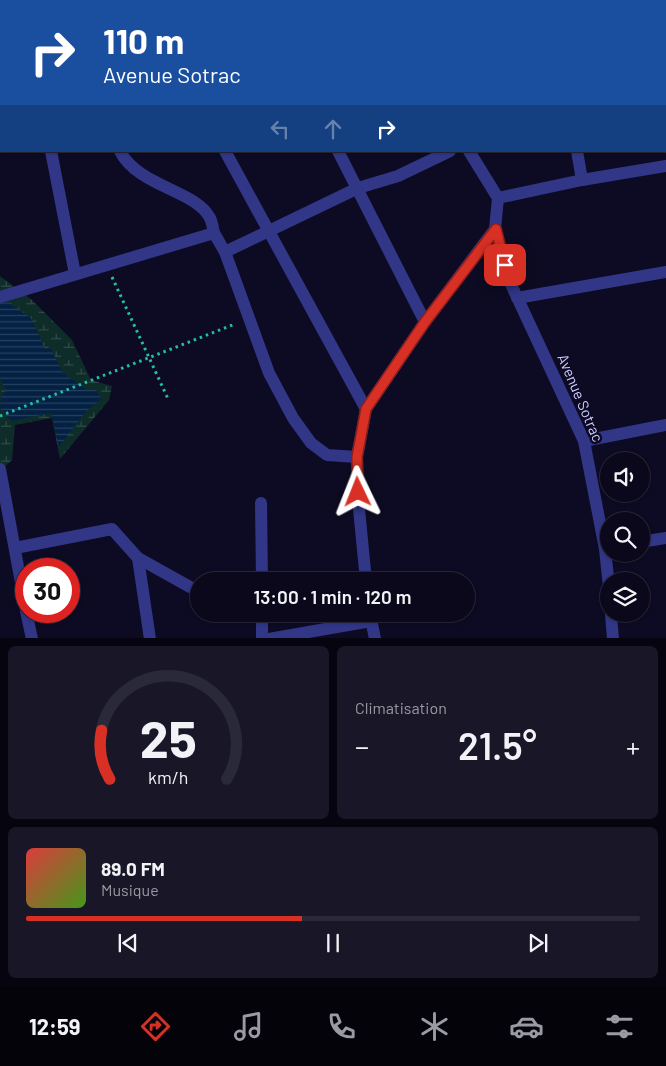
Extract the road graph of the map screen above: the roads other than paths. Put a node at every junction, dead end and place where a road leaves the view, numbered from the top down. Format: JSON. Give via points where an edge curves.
{"nodes":[{"id":1,"x":51,"y":152,"type":"edge"},
{"id":2,"x":120,"y":152,"type":"edge"},
{"id":3,"x":226,"y":152,"type":"edge"},
{"id":4,"x":339,"y":152,"type":"edge"},
{"id":5,"x":448,"y":152,"type":"edge"},
{"id":6,"x":470,"y":152,"type":"edge"},
{"id":7,"x":577,"y":152,"type":"edge"},
{"id":8,"x":666,"y":166,"type":"edge"},
{"id":9,"x":582,"y":180,"type":"junction"},
{"id":10,"x":358,"y":188,"type":"junction"},
{"id":11,"x":498,"y":198,"type":"junction"},
{"id":12,"x":496,"y":229,"type":"junction"},
{"id":13,"x":269,"y":232,"type":"junction"},
{"id":14,"x":214,"y":233,"type":"junction"},
{"id":15,"x":225,"y":252,"type":"junction"},
{"id":16,"x":666,"y":272,"type":"edge"},
{"id":17,"x":75,"y":274,"type":"junction"},
{"id":18,"x":0,"y":297,"type":"edge"},
{"id":19,"x":517,"y":298,"type":"junction"},
{"id":20,"x":425,"y":322,"type":"junction"},
{"id":21,"x":366,"y":409,"type":"junction"},
{"id":22,"x":666,"y":425,"type":"edge"},
{"id":23,"x":584,"y":440,"type":"junction"},
{"id":24,"x":357,"y":457,"type":"junction"},
{"id":25,"x":0,"y":469,"type":"edge"},
{"id":26,"x":261,"y":503,"type":"dead end"},
{"id":27,"x":600,"y":515,"type":"edge"},
{"id":28,"x":666,"y":538,"type":"edge"},
{"id":29,"x":650,"y":541,"type":"edge"},
{"id":30,"x":14,"y":548,"type":"junction"},
{"id":31,"x":16,"y":558,"type":"edge"},
{"id":32,"x":138,"y":558,"type":"junction"},
{"id":33,"x":262,"y":572,"type":"edge"},
{"id":34,"x":365,"y":572,"type":"edge"},
{"id":35,"x":190,"y":587,"type":"edge"},
{"id":36,"x":262,"y":622,"type":"edge"},
{"id":37,"x":350,"y":622,"type":"edge"},
{"id":38,"x":371,"y":622,"type":"edge"},
{"id":39,"x":612,"y":622,"type":"edge"},
{"id":40,"x":29,"y":623,"type":"edge"},
{"id":41,"x":32,"y":638,"type":"edge"},
{"id":42,"x":150,"y":638,"type":"edge"},
{"id":43,"x":262,"y":638,"type":"edge"},
{"id":44,"x":269,"y":638,"type":"edge"},
{"id":45,"x":375,"y":638,"type":"edge"},
{"id":46,"x":613,"y":638,"type":"edge"}],
"edges":[{"from":1,"to":17,"type":"street"},
{"from":2,"to":14,"type":"street","via":[[144,177],[196,203],[209,216]]},
{"from":3,"to":13,"type":"street"},
{"from":4,"to":10,"type":"street"},
{"from":5,"to":10,"type":"street","via":[[398,176]]},
{"from":6,"to":11,"type":"street"},
{"from":7,"to":9,"type":"street"},
{"from":8,"to":9,"type":"street"},
{"from":9,"to":11,"type":"street"},
{"from":10,"to":13,"type":"street"},
{"from":10,"to":20,"type":"street"},
{"from":11,"to":12,"type":"street","name":"Avenue Sotrac"},
{"from":12,"to":19,"type":"street","name":"Avenue Sotrac"},
{"from":12,"to":20,"type":"street"},
{"from":13,"to":15,"type":"street"},
{"from":13,"to":21,"type":"street"},
{"from":14,"to":15,"type":"street"},
{"from":14,"to":17,"type":"street"},
{"from":15,"to":24,"type":"street","via":[[269,373],[293,418],[311,443],[327,455]]},
{"from":16,"to":19,"type":"street"},
{"from":17,"to":18,"type":"street"},
{"from":19,"to":23,"type":"street","name":"Avenue Sotrac"},
{"from":20,"to":21,"type":"street"},
{"from":21,"to":24,"type":"street"},
{"from":22,"to":23,"type":"street"},
{"from":23,"to":27,"type":"street","name":"Avenue Sotrac"},
{"from":24,"to":34,"type":"street"},
{"from":25,"to":30,"type":"street"},
{"from":26,"to":33,"type":"street"},
{"from":28,"to":29,"type":"street"},
{"from":30,"to":31,"type":"street"},
{"from":30,"to":32,"type":"street","via":[[112,529]]},
{"from":32,"to":35,"type":"street"},
{"from":32,"to":42,"type":"street"},
{"from":36,"to":43,"type":"street"},
{"from":37,"to":44,"type":"street"},
{"from":38,"to":45,"type":"street"},
{"from":39,"to":46,"type":"street"},
{"from":40,"to":41,"type":"street"}]}
